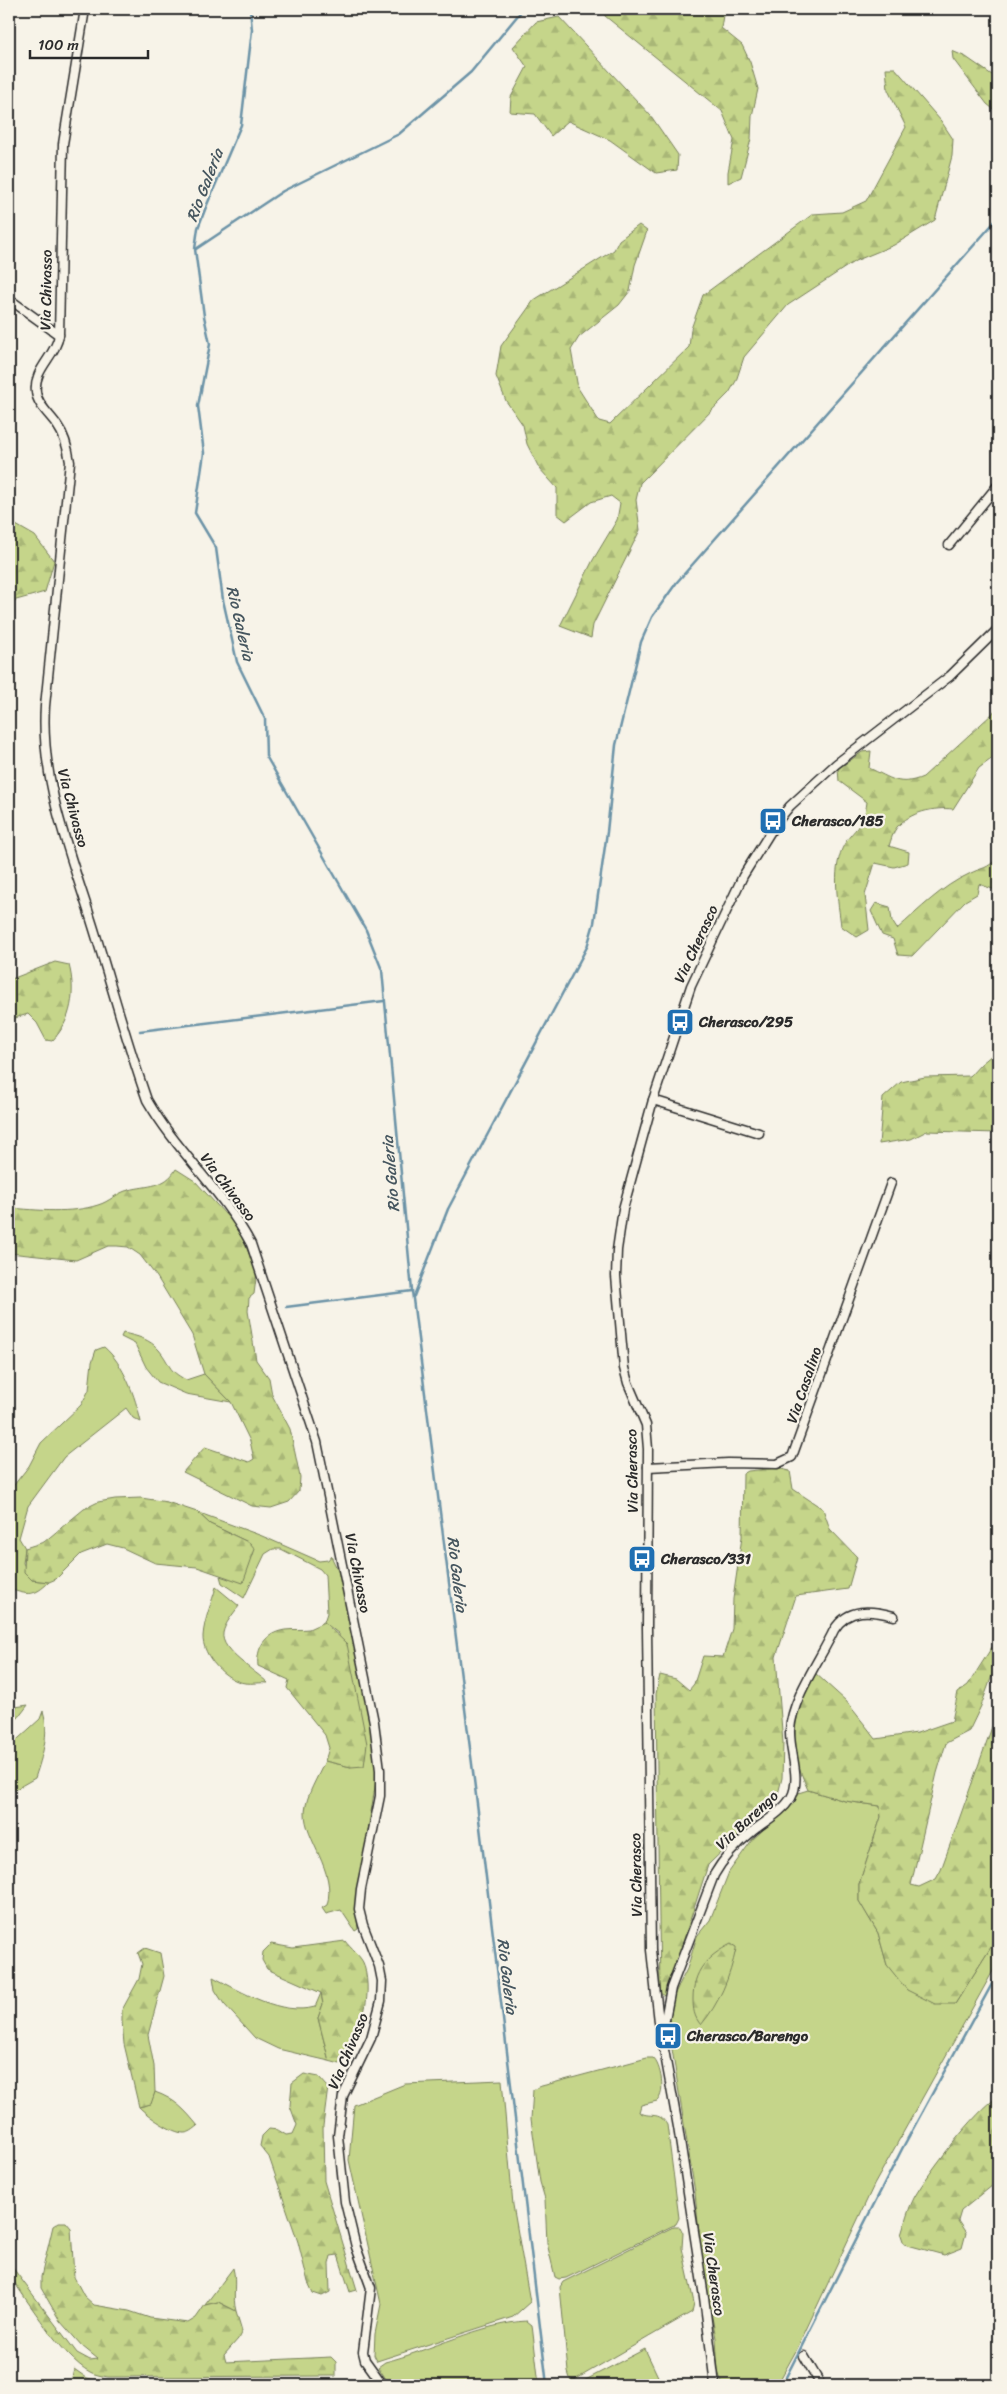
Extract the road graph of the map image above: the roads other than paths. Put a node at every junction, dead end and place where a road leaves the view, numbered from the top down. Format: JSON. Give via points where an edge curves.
{"nodes":[{"id":1,"x":85,"y":9,"type":"edge"},
{"id":2,"x":9,"y":299,"type":"edge"},
{"id":3,"x":59,"y":335,"type":"junction"},
{"id":4,"x":998,"y":485,"type":"edge"},
{"id":5,"x":950,"y":545,"type":"dead end"},
{"id":6,"x":998,"y":629,"type":"edge"},
{"id":7,"x":653,"y":1100,"type":"junction"},
{"id":8,"x":759,"y":1133,"type":"dead end"},
{"id":9,"x":891,"y":1184,"type":"dead end"},
{"id":10,"x":648,"y":1467,"type":"junction"},
{"id":11,"x":894,"y":1616,"type":"dead end"},
{"id":12,"x":662,"y":2037,"type":"junction"},
{"id":13,"x":804,"y":2356,"type":"dead end"},
{"id":14,"x":383,"y":2385,"type":"edge"},
{"id":15,"x":715,"y":2385,"type":"edge"},
{"id":16,"x":821,"y":2385,"type":"edge"}],
"edges":[{"from":1,"to":3,"type":"street","name":"Via Chivasso","via":[[63,144]]},
{"from":2,"to":3,"type":"street"},
{"from":3,"to":14,"type":"street","name":"Via Chivasso","via":[[57,347],[39,374],[36,392],[65,438],[70,462],[44,713],[49,774],[147,1100],[161,1124],[235,1215],[251,1244],[286,1344],[317,1442],[374,1722],[380,1796],[359,1909],[379,1966],[382,1990],[370,2038],[343,2096],[338,2136],[346,2202],[370,2288],[363,2352]]},
{"from":4,"to":5,"type":"street"},
{"from":6,"to":7,"type":"street","name":"Via Cherasco","via":[[950,676],[830,769],[776,823],[743,876],[694,978]]},
{"from":7,"to":8,"type":"street"},
{"from":7,"to":10,"type":"street","name":"Via Cherasco","via":[[623,1209],[616,1276],[624,1368],[646,1425]]},
{"from":9,"to":10,"type":"street","name":"Via Casalino","via":[[792,1457],[777,1464]]},
{"from":10,"to":12,"type":"street","name":"Via Cherasco","via":[[651,1950]]},
{"from":11,"to":12,"type":"street","name":"Via Barengo","via":[[854,1613],[842,1619],[834,1630],[793,1715],[790,1740],[795,1778],[792,1797],[720,1864],[670,1988]]},
{"from":12,"to":15,"type":"street","name":"Via Cherasco"},
{"from":13,"to":16,"type":"street"}]}
